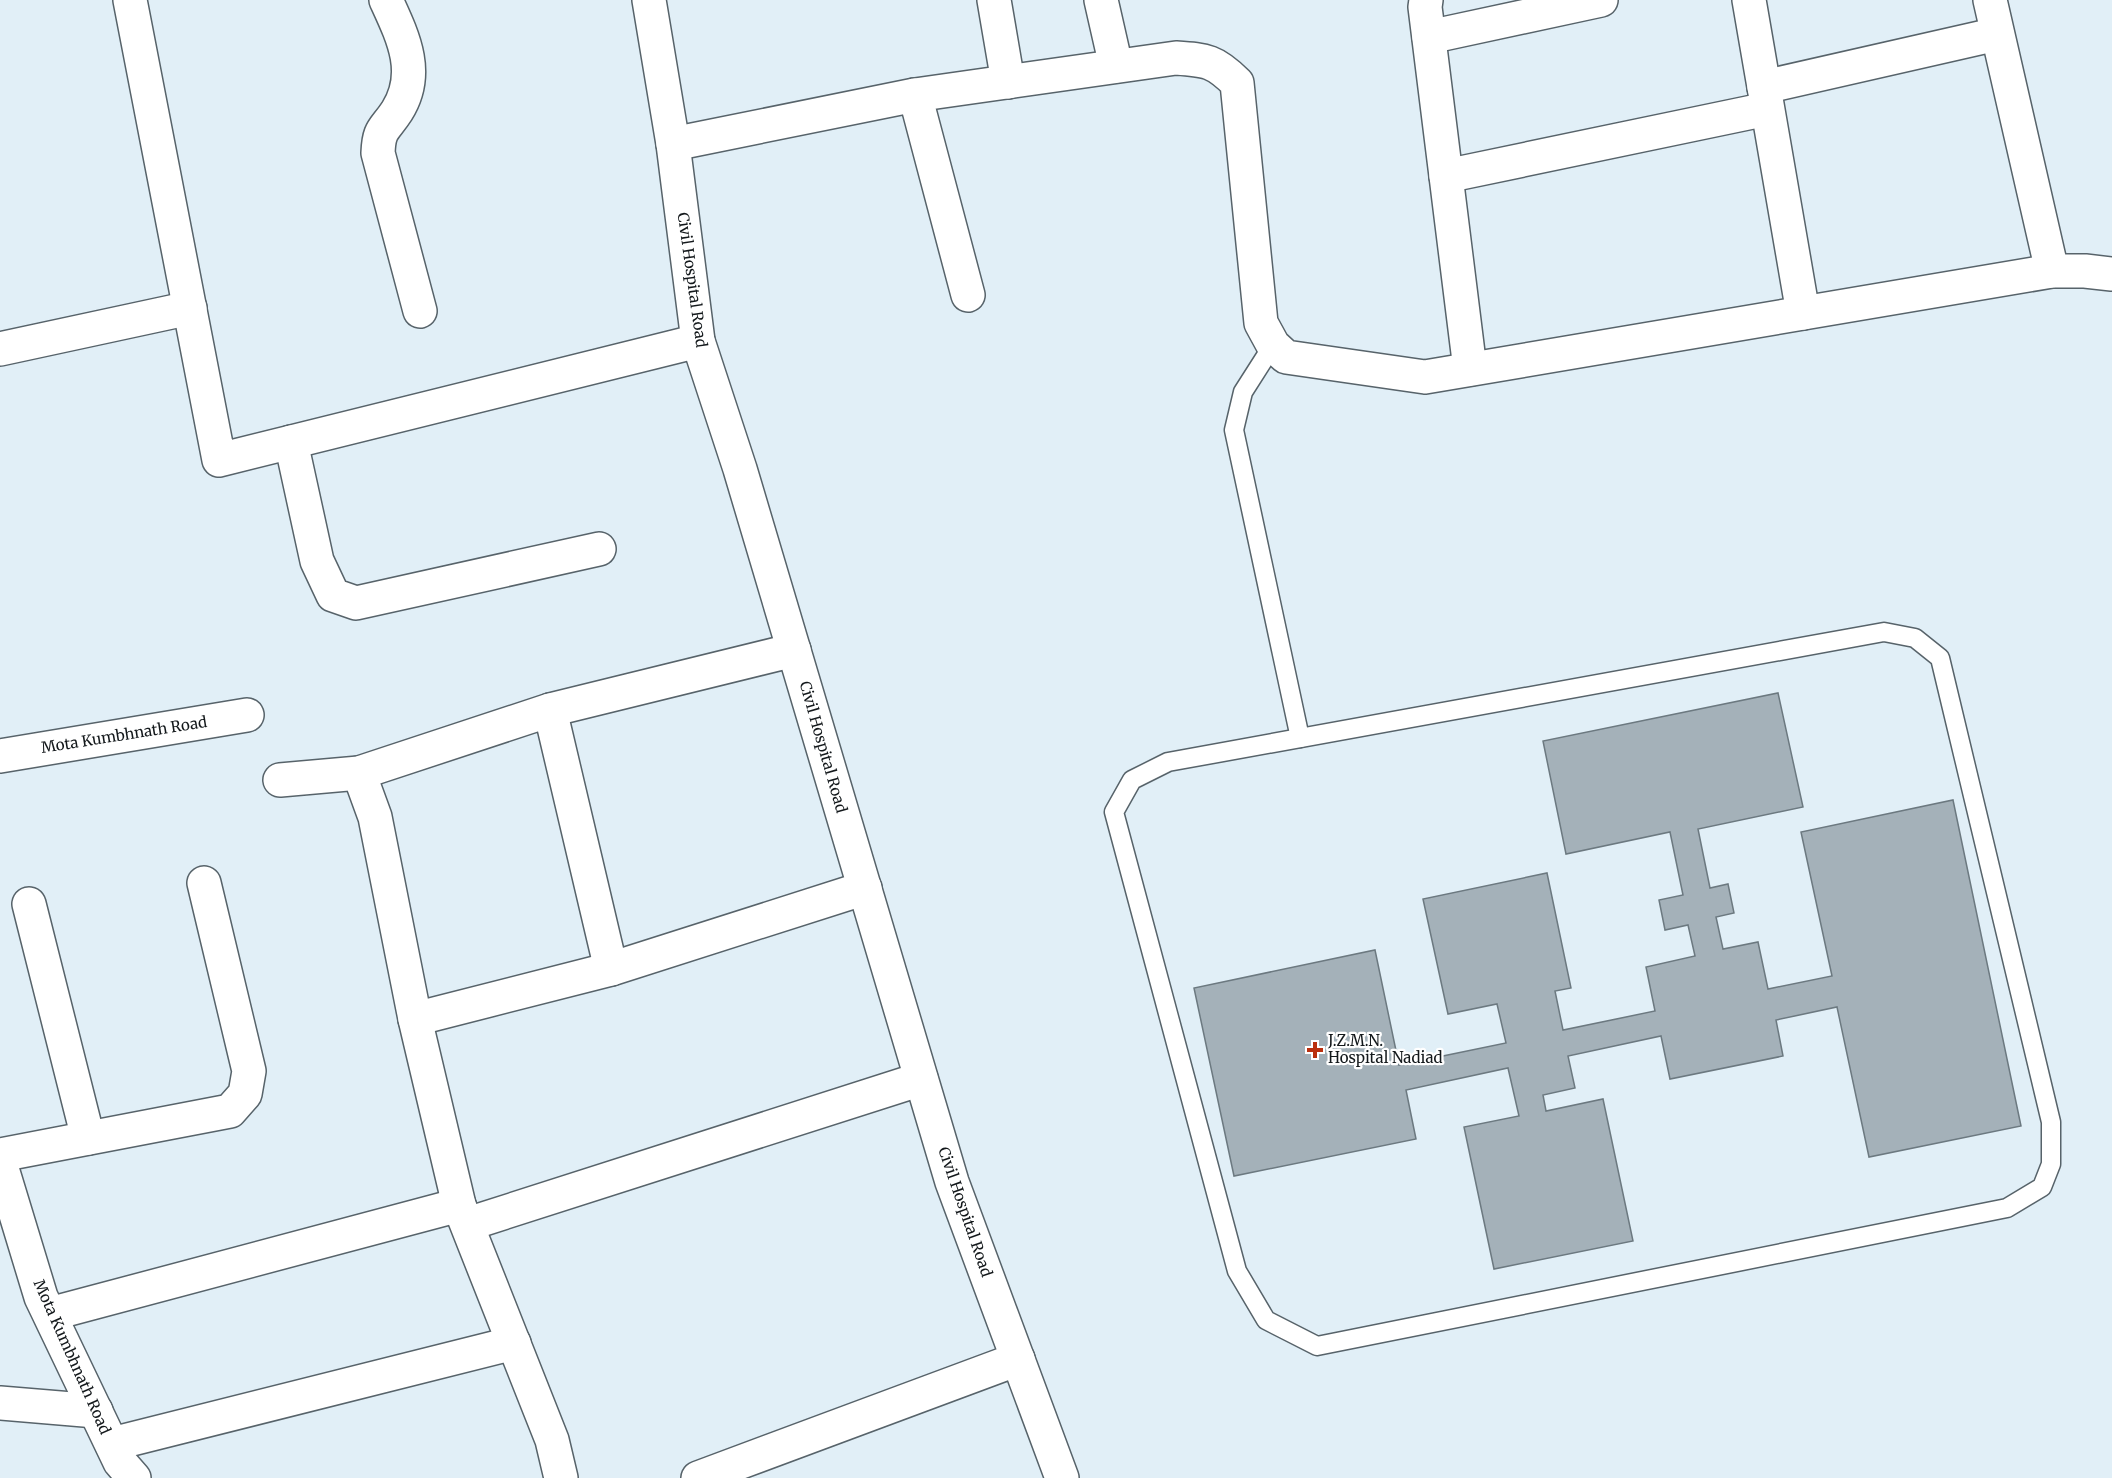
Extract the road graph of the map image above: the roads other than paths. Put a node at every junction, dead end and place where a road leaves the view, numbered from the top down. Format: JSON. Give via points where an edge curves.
{"nodes":[{"id":1,"x":130,"y":0,"type":"edge"},
{"id":2,"x":386,"y":0,"type":"edge"},
{"id":3,"x":650,"y":0,"type":"edge"},
{"id":4,"x":994,"y":0,"type":"edge"},
{"id":5,"x":1101,"y":0,"type":"edge"},
{"id":6,"x":1426,"y":0,"type":"edge"},
{"id":7,"x":1601,"y":0,"type":"edge"},
{"id":8,"x":1749,"y":0,"type":"edge"},
{"id":9,"x":1990,"y":0,"type":"edge"},
{"id":10,"x":1997,"y":34,"type":"junction"},
{"id":11,"x":1429,"y":37,"type":"junction"},
{"id":12,"x":1116,"y":66,"type":"junction"},
{"id":13,"x":1008,"y":82,"type":"junction"},
{"id":14,"x":915,"y":95,"type":"junction"},
{"id":15,"x":1766,"y":98,"type":"junction"},
{"id":16,"x":672,"y":144,"type":"junction"},
{"id":17,"x":1446,"y":176,"type":"junction"},
{"id":18,"x":2052,"y":271,"type":"junction"},
{"id":19,"x":2112,"y":274,"type":"edge"},
{"id":20,"x":968,"y":295,"type":"dead end"},
{"id":21,"x":190,"y":308,"type":"junction"},
{"id":22,"x":420,"y":311,"type":"dead end"},
{"id":23,"x":1803,"y":313,"type":"junction"},
{"id":24,"x":698,"y":341,"type":"junction"},
{"id":25,"x":1273,"y":345,"type":"junction"},
{"id":26,"x":0,"y":349,"type":"edge"},
{"id":27,"x":1470,"y":369,"type":"junction"},
{"id":28,"x":291,"y":442,"type":"junction"},
{"id":29,"x":599,"y":549,"type":"dead end"},
{"id":30,"x":794,"y":650,"type":"junction"},
{"id":31,"x":550,"y":710,"type":"junction"},
{"id":32,"x":247,"y":715,"type":"dead end"},
{"id":33,"x":1300,"y":738,"type":"junction"},
{"id":34,"x":0,"y":756,"type":"edge"},
{"id":35,"x":359,"y":773,"type":"junction"},
{"id":36,"x":280,"y":780,"type":"dead end"},
{"id":37,"x":204,"y":883,"type":"dead end"},
{"id":38,"x":865,"y":888,"type":"junction"},
{"id":39,"x":29,"y":904,"type":"dead end"},
{"id":40,"x":611,"y":969,"type":"junction"},
{"id":41,"x":415,"y":1019,"type":"junction"},
{"id":42,"x":921,"y":1079,"type":"junction"},
{"id":43,"x":88,"y":1138,"type":"junction"},
{"id":44,"x":0,"y":1155,"type":"edge"},
{"id":45,"x":0,"y":1162,"type":"edge"},
{"id":46,"x":463,"y":1214,"type":"junction"},
{"id":47,"x":50,"y":1314,"type":"junction"},
{"id":48,"x":514,"y":1343,"type":"junction"},
{"id":49,"x":1018,"y":1359,"type":"junction"},
{"id":50,"x":0,"y":1403,"type":"edge"},
{"id":51,"x":96,"y":1411,"type":"junction"},
{"id":52,"x":112,"y":1444,"type":"junction"},
{"id":53,"x":134,"y":1478,"type":"edge"},
{"id":54,"x":561,"y":1478,"type":"edge"},
{"id":55,"x":698,"y":1478,"type":"edge"},
{"id":56,"x":1062,"y":1478,"type":"edge"}],
"edges":[{"from":1,"to":21,"type":"street"},
{"from":2,"to":22,"type":"street","via":[[406,48],[409,88],[379,135],[378,153]]},
{"from":3,"to":16,"type":"street","name":"Civil Hospital Road"},
{"from":4,"to":13,"type":"street"},
{"from":5,"to":12,"type":"street"},
{"from":6,"to":11,"type":"street"},
{"from":7,"to":11,"type":"street"},
{"from":8,"to":15,"type":"street"},
{"from":9,"to":10,"type":"street"},
{"from":10,"to":15,"type":"street"},
{"from":10,"to":18,"type":"street"},
{"from":11,"to":17,"type":"street"},
{"from":12,"to":13,"type":"street"},
{"from":12,"to":25,"type":"street","via":[[1176,58],[1203,59],[1222,68],[1237,83],[1261,323]]},
{"from":13,"to":14,"type":"street"},
{"from":14,"to":16,"type":"street"},
{"from":14,"to":20,"type":"street"},
{"from":15,"to":17,"type":"street"},
{"from":15,"to":23,"type":"street"},
{"from":16,"to":24,"type":"street","name":"Civil Hospital Road"},
{"from":17,"to":27,"type":"street"},
{"from":18,"to":19,"type":"street"},
{"from":18,"to":23,"type":"street"},
{"from":21,"to":26,"type":"street"},
{"from":21,"to":28,"type":"street","via":[[219,460]]},
{"from":23,"to":27,"type":"street"},
{"from":24,"to":28,"type":"street"},
{"from":24,"to":30,"type":"street","name":"Civil Hospital Road"},
{"from":25,"to":27,"type":"street","via":[[1286,357],[1425,377]]},
{"from":25,"to":33,"type":"lane","via":[[1243,392],[1234,430]]},
{"from":28,"to":29,"type":"street","via":[[317,561],[333,595],[356,603]]},
{"from":30,"to":31,"type":"street"},
{"from":30,"to":38,"type":"street","name":"Civil Hospital Road"},
{"from":31,"to":35,"type":"street"},
{"from":31,"to":40,"type":"street"},
{"from":32,"to":34,"type":"street","name":"Mota Kumbhnath Road"},
{"from":33,"to":33,"type":"lane","via":[[1884,632],[1915,638],[1940,658],[2051,1122],[2051,1164],[2042,1186],[2007,1208],[1317,1346],[1266,1320],[1237,1270],[1114,812],[1132,780],[1168,762]]},
{"from":35,"to":36,"type":"street"},
{"from":35,"to":41,"type":"street","via":[[375,818]]},
{"from":37,"to":43,"type":"street","via":[[249,1071],[245,1094],[230,1111]]},
{"from":38,"to":40,"type":"street"},
{"from":38,"to":42,"type":"street","name":"Civil Hospital Road"},
{"from":39,"to":43,"type":"street"},
{"from":40,"to":41,"type":"street"},
{"from":41,"to":46,"type":"street"},
{"from":42,"to":46,"type":"street"},
{"from":42,"to":49,"type":"street","name":"Civil Hospital Road","via":[[952,1182]]},
{"from":43,"to":44,"type":"street"},
{"from":45,"to":47,"type":"street","name":"Mota Kumbhnath Road","via":[[41,1297]]},
{"from":46,"to":47,"type":"street"},
{"from":46,"to":48,"type":"street"},
{"from":47,"to":51,"type":"street","name":"Mota Kumbhnath Road"},
{"from":48,"to":52,"type":"street"},
{"from":48,"to":54,"type":"street","via":[[552,1440]]},
{"from":49,"to":55,"type":"street"},
{"from":49,"to":56,"type":"street","name":"Civil Hospital Road"},
{"from":50,"to":51,"type":"street"},
{"from":51,"to":52,"type":"street","name":"Mota Kumbhnath Road"},
{"from":52,"to":53,"type":"street","name":"Mota Kumbhnath Road","via":[[120,1462]]}]}
